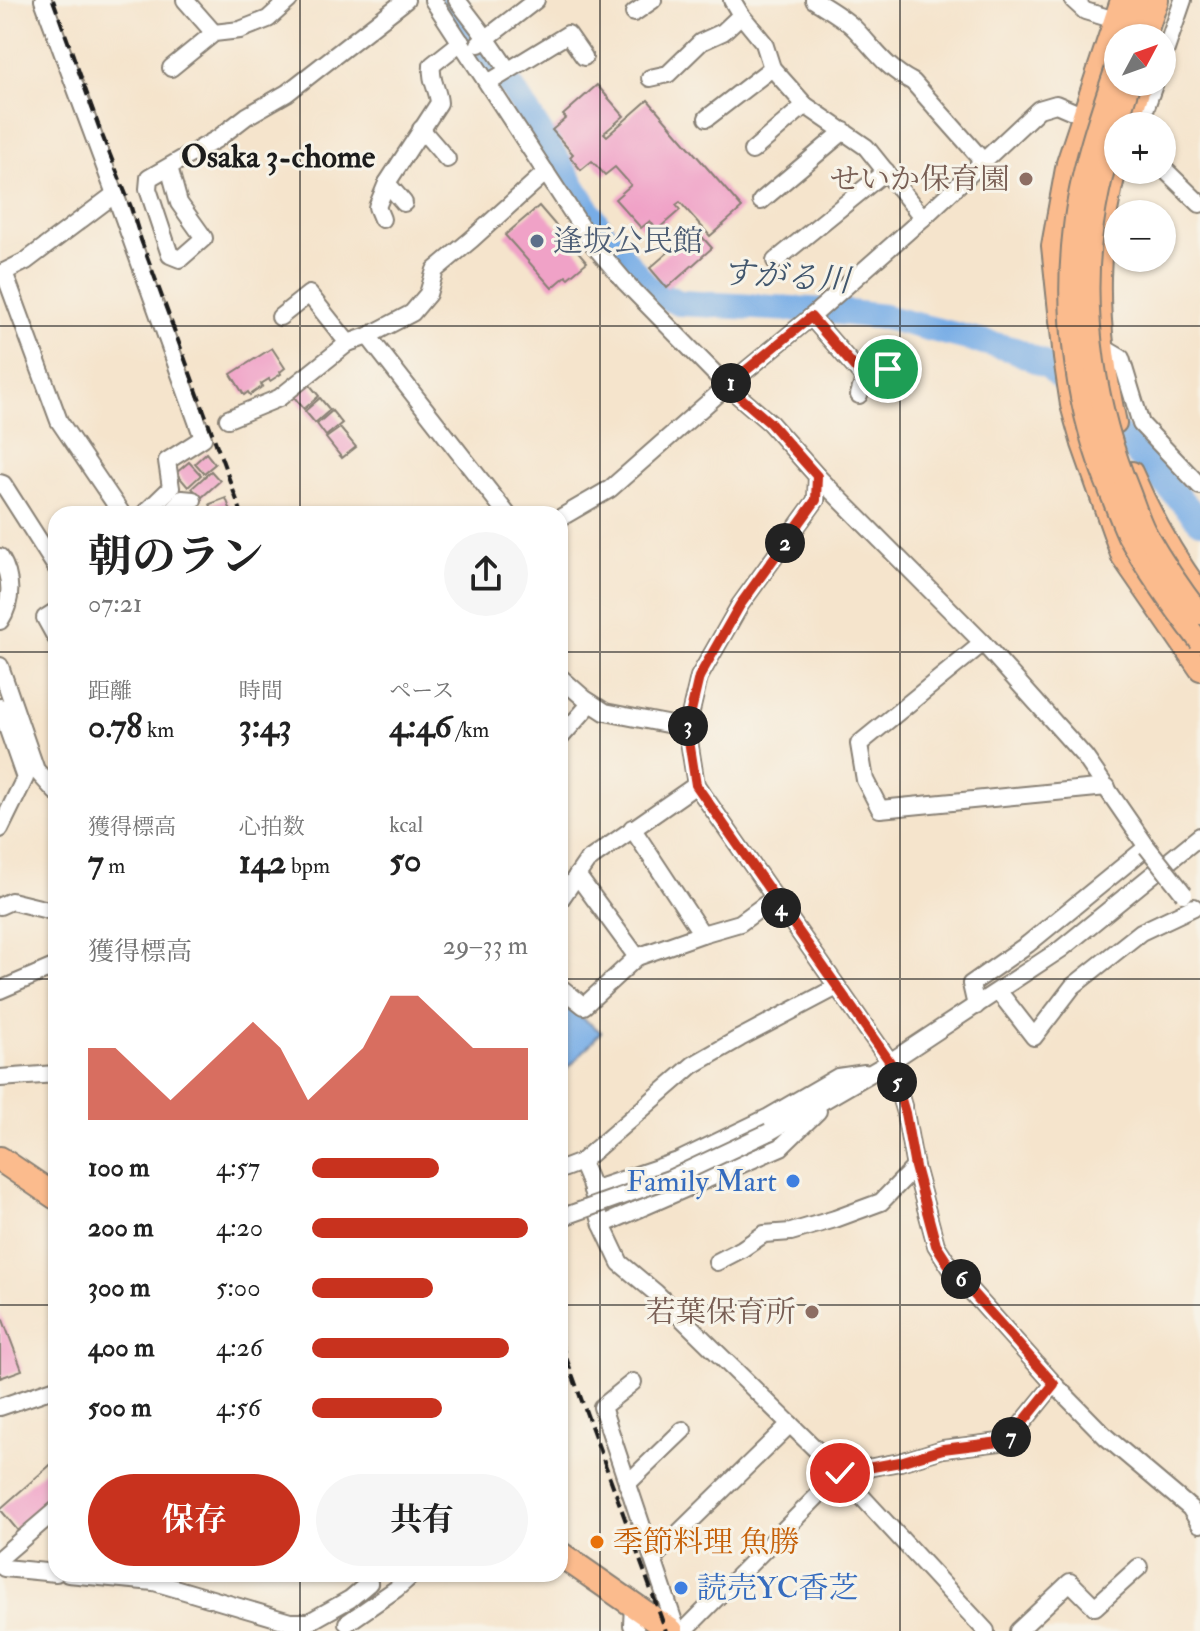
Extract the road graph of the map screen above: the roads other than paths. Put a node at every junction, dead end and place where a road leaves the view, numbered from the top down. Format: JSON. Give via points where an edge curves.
{"nodes":[{"id":1,"x":43,"y":0,"type":"edge"},
{"id":2,"x":185,"y":0,"type":"edge"},
{"id":3,"x":289,"y":0,"type":"edge"},
{"id":4,"x":406,"y":0,"type":"edge"},
{"id":5,"x":433,"y":0,"type":"edge"},
{"id":6,"x":457,"y":0,"type":"edge"},
{"id":7,"x":536,"y":0,"type":"edge"},
{"id":8,"x":653,"y":0,"type":"edge"},
{"id":9,"x":732,"y":0,"type":"edge"},
{"id":10,"x":814,"y":0,"type":"edge"},
{"id":11,"x":1073,"y":0,"type":"edge"},
{"id":12,"x":1140,"y":0,"type":"edge"},
{"id":13,"x":1158,"y":0,"type":"edge"},
{"id":14,"x":1170,"y":0,"type":"edge"},
{"id":15,"x":1183,"y":0,"type":"edge"},
{"id":16,"x":1118,"y":10,"type":"edge"},
{"id":17,"x":634,"y":13,"type":"dead end"},
{"id":18,"x":741,"y":15,"type":"junction"},
{"id":19,"x":1132,"y":24,"type":"edge"},
{"id":20,"x":1150,"y":24,"type":"edge"},
{"id":21,"x":1162,"y":24,"type":"edge"},
{"id":22,"x":1175,"y":24,"type":"edge"},
{"id":23,"x":214,"y":33,"type":"junction"},
{"id":24,"x":474,"y":45,"type":"junction"},
{"id":25,"x":584,"y":57,"type":"dead end"},
{"id":26,"x":171,"y":68,"type":"dead end"},
{"id":27,"x":772,"y":68,"type":"junction"},
{"id":28,"x":499,"y":76,"type":"junction"},
{"id":29,"x":650,"y":78,"type":"dead end"},
{"id":30,"x":1108,"y":96,"type":"edge"},
{"id":31,"x":1126,"y":96,"type":"edge"},
{"id":32,"x":805,"y":105,"type":"junction"},
{"id":33,"x":1083,"y":115,"type":"junction"},
{"id":34,"x":707,"y":118,"type":"dead end"},
{"id":35,"x":1104,"y":127,"type":"edge"},
{"id":36,"x":421,"y":129,"type":"junction"},
{"id":37,"x":844,"y":131,"type":"junction"},
{"id":38,"x":752,"y":151,"type":"dead end"},
{"id":39,"x":447,"y":159,"type":"dead end"},
{"id":40,"x":984,"y":162,"type":"junction"},
{"id":41,"x":169,"y":167,"type":"junction"},
{"id":42,"x":886,"y":171,"type":"junction"},
{"id":43,"x":546,"y":172,"type":"junction"},
{"id":44,"x":1176,"y":181,"type":"edge"},
{"id":45,"x":387,"y":183,"type":"junction"},
{"id":46,"x":1112,"y":184,"type":"edge"},
{"id":47,"x":115,"y":194,"type":"junction"},
{"id":48,"x":761,"y":201,"type":"dead end"},
{"id":49,"x":404,"y":203,"type":"dead end"},
{"id":50,"x":1200,"y":204,"type":"edge"},
{"id":51,"x":923,"y":218,"type":"junction"},
{"id":52,"x":382,"y":219,"type":"dead end"},
{"id":53,"x":775,"y":261,"type":"dead end"},
{"id":54,"x":2,"y":274,"type":"edge"},
{"id":55,"x":280,"y":317,"type":"dead end"},
{"id":56,"x":811,"y":317,"type":"junction"},
{"id":57,"x":368,"y":336,"type":"junction"},
{"id":58,"x":348,"y":343,"type":"junction"},
{"id":59,"x":1104,"y":348,"type":"junction"},
{"id":60,"x":888,"y":369,"type":"dead end"},
{"id":61,"x":864,"y":378,"type":"junction"},
{"id":62,"x":727,"y":386,"type":"junction"},
{"id":63,"x":859,"y":395,"type":"dead end"},
{"id":64,"x":228,"y":419,"type":"dead end"},
{"id":65,"x":817,"y":476,"type":"junction"},
{"id":66,"x":0,"y":483,"type":"edge"},
{"id":67,"x":1200,"y":486,"type":"edge"},
{"id":68,"x":193,"y":500,"type":"dead end"},
{"id":69,"x":117,"y":506,"type":"edge"},
{"id":70,"x":152,"y":506,"type":"edge"},
{"id":71,"x":176,"y":506,"type":"edge"},
{"id":72,"x":501,"y":506,"type":"edge"},
{"id":73,"x":568,"y":513,"type":"edge"},
{"id":74,"x":48,"y":554,"type":"edge"},
{"id":75,"x":0,"y":557,"type":"edge"},
{"id":76,"x":1200,"y":592,"type":"edge"},
{"id":77,"x":1200,"y":614,"type":"edge"},
{"id":78,"x":0,"y":621,"type":"edge"},
{"id":79,"x":1200,"y":642,"type":"edge"},
{"id":80,"x":983,"y":643,"type":"junction"},
{"id":81,"x":0,"y":666,"type":"edge"},
{"id":82,"x":1200,"y":670,"type":"edge"},
{"id":83,"x":568,"y":684,"type":"edge"},
{"id":84,"x":591,"y":703,"type":"junction"},
{"id":85,"x":0,"y":707,"type":"edge"},
{"id":86,"x":687,"y":728,"type":"junction"},
{"id":87,"x":568,"y":729,"type":"edge"},
{"id":88,"x":48,"y":783,"type":"edge"},
{"id":89,"x":696,"y":785,"type":"junction"},
{"id":90,"x":1107,"y":787,"type":"junction"},
{"id":91,"x":632,"y":828,"type":"junction"},
{"id":92,"x":0,"y":829,"type":"edge"},
{"id":93,"x":1200,"y":836,"type":"edge"},
{"id":94,"x":1147,"y":847,"type":"junction"},
{"id":95,"x":577,"y":875,"type":"junction"},
{"id":96,"x":568,"y":888,"type":"edge"},
{"id":97,"x":774,"y":898,"type":"junction"},
{"id":98,"x":1193,"y":901,"type":"edge"},
{"id":99,"x":0,"y":906,"type":"edge"},
{"id":100,"x":48,"y":910,"type":"edge"},
{"id":101,"x":702,"y":934,"type":"junction"},
{"id":102,"x":637,"y":957,"type":"junction"},
{"id":103,"x":48,"y":969,"type":"edge"},
{"id":104,"x":837,"y":987,"type":"junction"},
{"id":105,"x":0,"y":990,"type":"edge"},
{"id":106,"x":999,"y":992,"type":"junction"},
{"id":107,"x":568,"y":993,"type":"edge"},
{"id":108,"x":976,"y":1006,"type":"junction"},
{"id":109,"x":890,"y":1062,"type":"junction"},
{"id":110,"x":873,"y":1071,"type":"junction"},
{"id":111,"x":48,"y":1075,"type":"edge"},
{"id":112,"x":0,"y":1078,"type":"edge"},
{"id":113,"x":836,"y":1093,"type":"junction"},
{"id":114,"x":0,"y":1159,"type":"edge"},
{"id":115,"x":581,"y":1162,"type":"junction"},
{"id":116,"x":568,"y":1167,"type":"edge"},
{"id":117,"x":915,"y":1167,"type":"junction"},
{"id":118,"x":592,"y":1190,"type":"junction"},
{"id":119,"x":48,"y":1192,"type":"edge"},
{"id":120,"x":568,"y":1215,"type":"edge"},
{"id":121,"x":602,"y":1225,"type":"junction"},
{"id":122,"x":717,"y":1262,"type":"dead end"},
{"id":123,"x":633,"y":1382,"type":"dead end"},
{"id":124,"x":1054,"y":1384,"type":"junction"},
{"id":125,"x":48,"y":1391,"type":"edge"},
{"id":126,"x":0,"y":1407,"type":"edge"},
{"id":127,"x":790,"y":1424,"type":"junction"},
{"id":128,"x":683,"y":1430,"type":"dead end"},
{"id":129,"x":840,"y":1473,"type":"junction"},
{"id":130,"x":627,"y":1484,"type":"junction"},
{"id":131,"x":48,"y":1517,"type":"edge"},
{"id":132,"x":1200,"y":1524,"type":"edge"},
{"id":133,"x":653,"y":1558,"type":"junction"},
{"id":134,"x":568,"y":1560,"type":"edge"},
{"id":135,"x":0,"y":1561,"type":"edge"},
{"id":136,"x":1139,"y":1567,"type":"dead end"},
{"id":137,"x":48,"y":1572,"type":"edge"},
{"id":138,"x":171,"y":1582,"type":"edge"},
{"id":139,"x":369,"y":1582,"type":"edge"},
{"id":140,"x":404,"y":1582,"type":"edge"},
{"id":141,"x":633,"y":1605,"type":"junction"},
{"id":142,"x":347,"y":1623,"type":"dead end"},
{"id":143,"x":636,"y":1631,"type":"edge"},
{"id":144,"x":674,"y":1631,"type":"edge"},
{"id":145,"x":684,"y":1631,"type":"edge"},
{"id":146,"x":986,"y":1631,"type":"edge"},
{"id":147,"x":1018,"y":1631,"type":"edge"}],
"edges":[{"from":1,"to":47,"type":"street"},
{"from":2,"to":23,"type":"street"},
{"from":3,"to":23,"type":"street","via":[[268,19]]},
{"from":4,"to":41,"type":"street","via":[[287,93]]},
{"from":5,"to":24,"type":"street"},
{"from":6,"to":24,"type":"street"},
{"from":7,"to":24,"type":"street"},
{"from":8,"to":17,"type":"street"},
{"from":9,"to":18,"type":"street"},
{"from":10,"to":40,"type":"street","via":[[913,82]]},
{"from":11,"to":16,"type":"street","via":[[1085,11]]},
{"from":12,"to":19,"type":"main road"},
{"from":13,"to":20,"type":"main road"},
{"from":14,"to":21,"type":"main road"},
{"from":15,"to":22,"type":"street"},
{"from":16,"to":33,"type":"main road"},
{"from":18,"to":27,"type":"street","via":[[764,43]]},
{"from":18,"to":29,"type":"street","via":[[723,32],[701,42],[668,74]]},
{"from":23,"to":26,"type":"street"},
{"from":24,"to":28,"type":"street"},
{"from":24,"to":28,"type":"street"},
{"from":24,"to":36,"type":"street","via":[[432,65],[439,103]]},
{"from":25,"to":28,"type":"street","via":[[568,34]]},
{"from":27,"to":32,"type":"street"},
{"from":27,"to":34,"type":"street"},
{"from":28,"to":43,"type":"street"},
{"from":30,"to":79,"type":"main road","bridge":true,"via":[[1074,225],[1072,338],[1084,412],[1100,470],[1127,534]]},
{"from":31,"to":77,"type":"main road","bridge":true,"via":[[1093,226],[1092,341],[1102,410],[1118,466],[1145,530]]},
{"from":32,"to":37,"type":"street"},
{"from":32,"to":38,"type":"street"},
{"from":33,"to":35,"type":"street"},
{"from":33,"to":40,"type":"street","via":[[1056,104],[1039,109]]},
{"from":33,"to":82,"type":"main road","via":[[1067,163],[1052,246],[1071,405],[1122,557]]},
{"from":36,"to":39,"type":"street"},
{"from":36,"to":45,"type":"street"},
{"from":37,"to":42,"type":"street"},
{"from":37,"to":48,"type":"street"},
{"from":40,"to":51,"type":"street"},
{"from":41,"to":41,"type":"street","via":[[179,203],[204,238],[180,259],[170,255],[148,189],[149,178]]},
{"from":42,"to":51,"type":"street"},
{"from":42,"to":53,"type":"street"},
{"from":43,"to":57,"type":"street","via":[[435,270],[428,294],[412,313]]},
{"from":43,"to":62,"type":"street","via":[[592,243]]},
{"from":44,"to":50,"type":"street"},
{"from":45,"to":49,"type":"street"},
{"from":45,"to":52,"type":"street","via":[[377,207]]},
{"from":46,"to":59,"type":"main road","via":[[1100,277]]},
{"from":47,"to":54,"type":"street"},
{"from":47,"to":70,"type":"street","via":[[203,438],[167,461],[171,488]]},
{"from":51,"to":56,"type":"street"},
{"from":54,"to":69,"type":"street","via":[[59,421]]},
{"from":55,"to":58,"type":"street","via":[[309,294]]},
{"from":56,"to":61,"type":"street"},
{"from":56,"to":62,"type":"street"},
{"from":57,"to":58,"type":"street"},
{"from":57,"to":72,"type":"street"},
{"from":58,"to":64,"type":"street","via":[[279,398]]},
{"from":59,"to":67,"type":"street","via":[[1121,358],[1141,424]]},
{"from":59,"to":76,"type":"main road","via":[[1120,444],[1142,497]]},
{"from":60,"to":61,"type":"street"},
{"from":61,"to":63,"type":"street"},
{"from":62,"to":65,"type":"street","via":[[770,423]]},
{"from":62,"to":73,"type":"street","via":[[610,489]]},
{"from":65,"to":80,"type":"street"},
{"from":65,"to":86,"type":"street","via":[[816,500],[740,605],[699,677]]},
{"from":66,"to":74,"type":"street"},
{"from":68,"to":71,"type":"street","via":[[182,499]]},
{"from":75,"to":78,"type":"street","via":[[10,594]]},
{"from":80,"to":90,"type":"street"},
{"from":80,"to":90,"type":"street","via":[[859,744],[865,780],[880,809]]},
{"from":81,"to":88,"type":"street","via":[[36,770]]},
{"from":83,"to":84,"type":"street"},
{"from":84,"to":86,"type":"street","via":[[605,712]]},
{"from":84,"to":87,"type":"street"},
{"from":85,"to":92,"type":"street","via":[[25,778]]},
{"from":86,"to":89,"type":"street"},
{"from":89,"to":91,"type":"street"},
{"from":89,"to":97,"type":"street"},
{"from":90,"to":94,"type":"street"},
{"from":91,"to":95,"type":"street","via":[[587,861]]},
{"from":91,"to":101,"type":"street"},
{"from":93,"to":106,"type":"street","via":[[1061,949]]},
{"from":94,"to":98,"type":"street","bridge":true},
{"from":94,"to":108,"type":"street","via":[[971,984]]},
{"from":95,"to":96,"type":"street"},
{"from":95,"to":102,"type":"street"},
{"from":97,"to":101,"type":"street","via":[[740,923]]},
{"from":97,"to":104,"type":"street"},
{"from":98,"to":106,"type":"street","via":[[1141,932],[1073,986],[1034,1037]]},
{"from":99,"to":100,"type":"street","via":[[11,901]]},
{"from":101,"to":102,"type":"street"},
{"from":102,"to":107,"type":"street","via":[[584,1006]]},
{"from":103,"to":105,"type":"street"},
{"from":104,"to":109,"type":"street"},
{"from":104,"to":115,"type":"street","via":[[693,1065]]},
{"from":106,"to":108,"type":"street"},
{"from":108,"to":109,"type":"street"},
{"from":109,"to":110,"type":"street"},
{"from":109,"to":117,"type":"street"},
{"from":110,"to":113,"type":"street"},
{"from":110,"to":118,"type":"street","via":[[838,1077],[678,1161]]},
{"from":111,"to":112,"type":"street"},
{"from":113,"to":120,"type":"street","bridge":true,"via":[[669,1179]]},
{"from":113,"to":121,"type":"street","via":[[781,1147]]},
{"from":114,"to":119,"type":"highway"},
{"from":115,"to":116,"type":"street"},
{"from":115,"to":118,"type":"street"},
{"from":117,"to":122,"type":"street","via":[[881,1202],[791,1232],[764,1234]]},
{"from":117,"to":124,"type":"street","via":[[936,1245],[952,1270]]},
{"from":118,"to":121,"type":"street"},
{"from":121,"to":127,"type":"street","via":[[620,1263]]},
{"from":123,"to":130,"type":"street","via":[[602,1407]]},
{"from":124,"to":129,"type":"street","via":[[1008,1441],[943,1449]]},
{"from":124,"to":132,"type":"street","via":[[1106,1437],[1190,1508]]},
{"from":125,"to":126,"type":"street"},
{"from":127,"to":129,"type":"street"},
{"from":127,"to":133,"type":"street"},
{"from":128,"to":130,"type":"street"},
{"from":129,"to":145,"type":"street"},
{"from":129,"to":146,"type":"street"},
{"from":130,"to":133,"type":"street"},
{"from":131,"to":135,"type":"street"},
{"from":133,"to":144,"type":"street"},
{"from":134,"to":141,"type":"highway"},
{"from":135,"to":137,"type":"street","via":[[4,1568]]},
{"from":136,"to":147,"type":"street","via":[[1095,1607],[1070,1582]]},
{"from":138,"to":139,"type":"street","via":[[290,1622],[309,1622]]},
{"from":140,"to":142,"type":"street"},
{"from":141,"to":143,"type":"street"},
{"from":141,"to":144,"type":"highway"}]}
